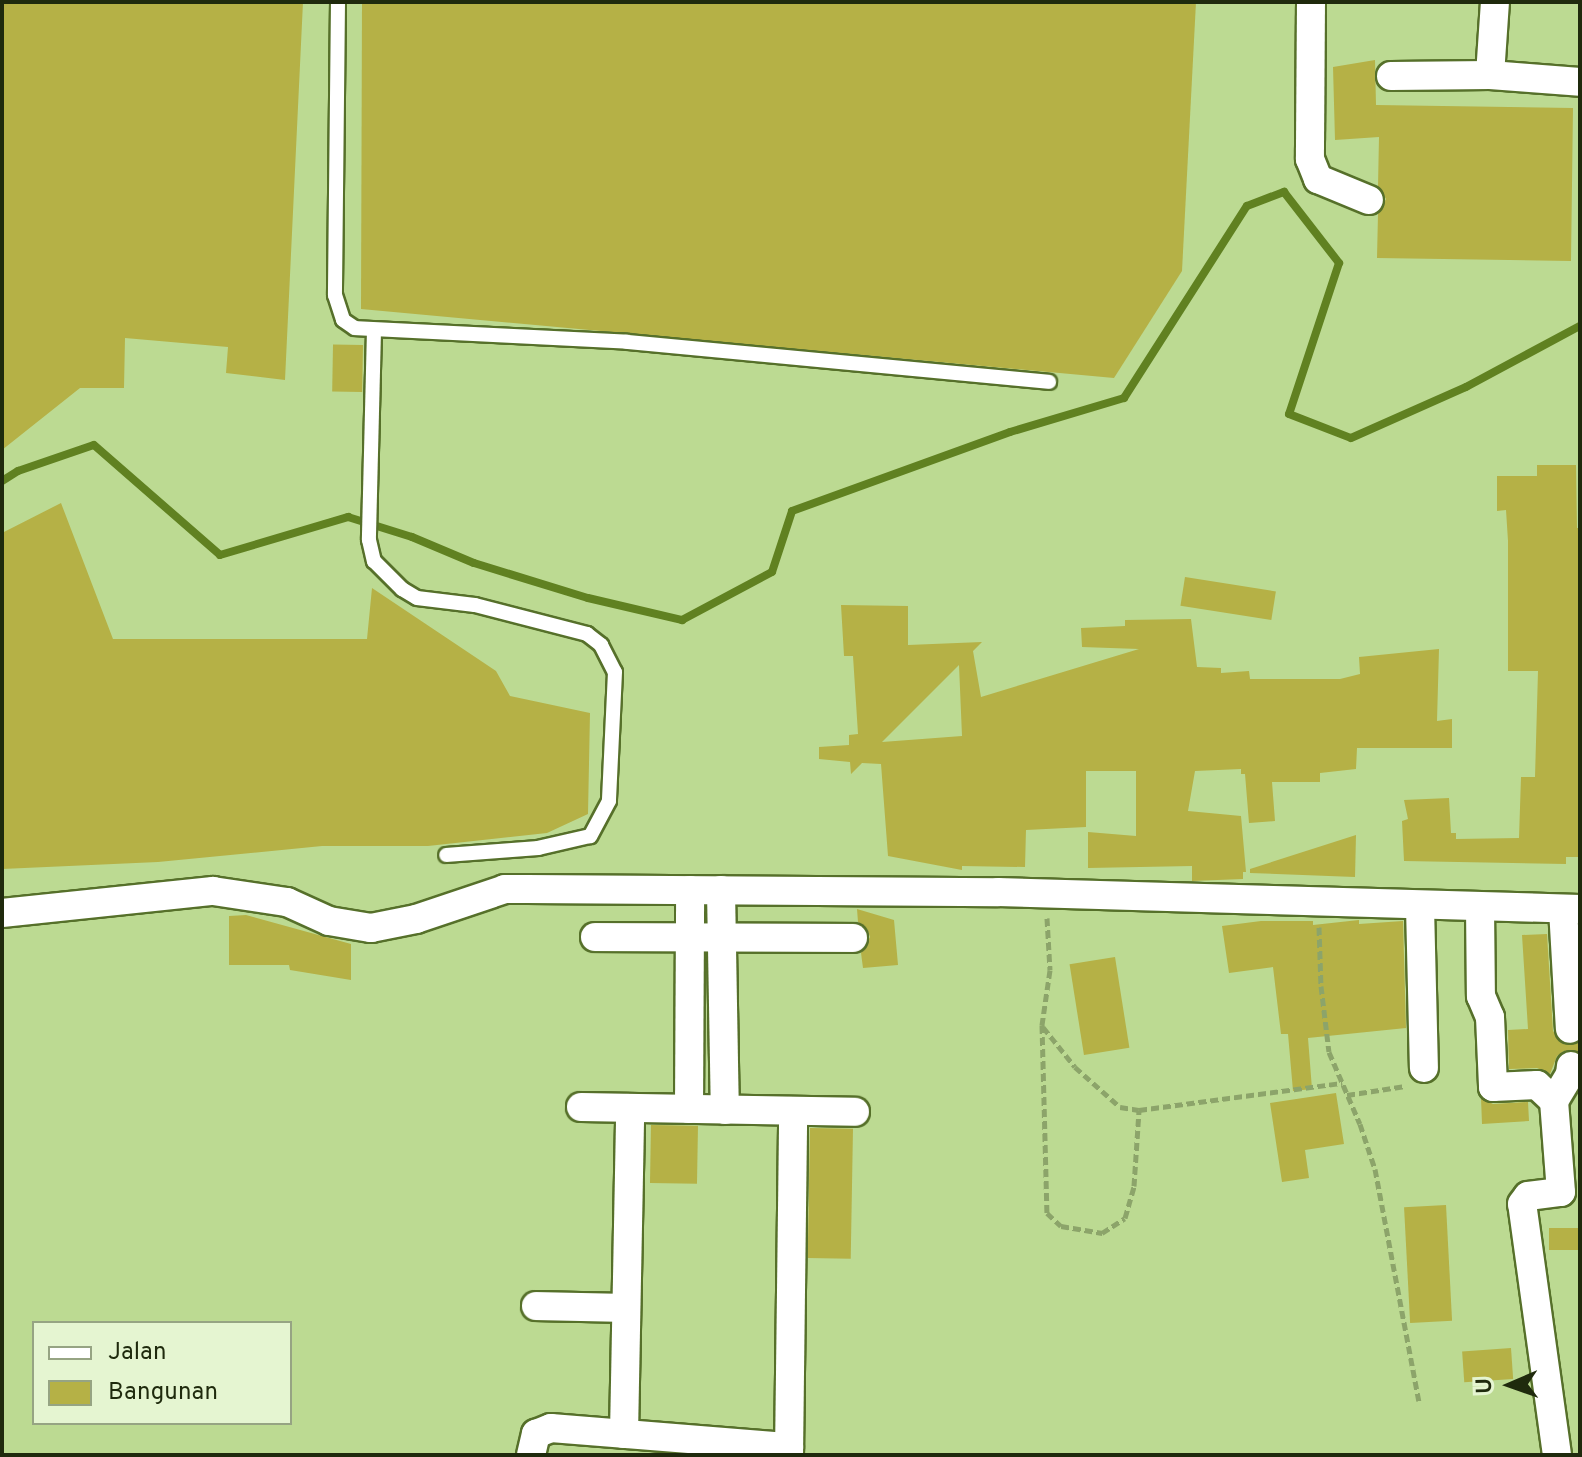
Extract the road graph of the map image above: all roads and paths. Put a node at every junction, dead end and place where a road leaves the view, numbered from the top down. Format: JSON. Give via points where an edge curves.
{"nodes":[{"id":1,"x":338,"y":2,"type":"edge"},
{"id":2,"x":1311,"y":2,"type":"edge"},
{"id":3,"x":1495,"y":2,"type":"edge"},
{"id":4,"x":1490,"y":75,"type":"junction"},
{"id":5,"x":1391,"y":76,"type":"dead end"},
{"id":6,"x":1580,"y":82,"type":"edge"},
{"id":7,"x":1369,"y":200,"type":"dead end"},
{"id":8,"x":374,"y":330,"type":"junction"},
{"id":9,"x":1049,"y":382,"type":"dead end"},
{"id":10,"x":446,"y":855,"type":"dead end"},
{"id":11,"x":690,"y":890,"type":"junction"},
{"id":12,"x":721,"y":890,"type":"junction"},
{"id":13,"x":1045,"y":893,"type":"junction"},
{"id":14,"x":1319,"y":903,"type":"junction"},
{"id":15,"x":1420,"y":907,"type":"junction"},
{"id":16,"x":1480,"y":907,"type":"junction"},
{"id":17,"x":1572,"y":909,"type":"edge"},
{"id":18,"x":2,"y":913,"type":"edge"},
{"id":19,"x":595,"y":937,"type":"dead end"},
{"id":20,"x":689,"y":938,"type":"junction"},
{"id":21,"x":722,"y":938,"type":"junction"},
{"id":22,"x":853,"y":938,"type":"dead end"},
{"id":23,"x":1042,"y":1025,"type":"junction"},
{"id":24,"x":1570,"y":1029,"type":"dead end"},
{"id":25,"x":1571,"y":1066,"type":"dead end"},
{"id":26,"x":1424,"y":1068,"type":"joint"},
{"id":27,"x":1342,"y":1083,"type":"junction"},
{"id":28,"x":1347,"y":1095,"type":"junction"},
{"id":29,"x":1554,"y":1101,"type":"junction"},
{"id":30,"x":581,"y":1107,"type":"dead end"},
{"id":31,"x":630,"y":1108,"type":"junction"},
{"id":32,"x":689,"y":1109,"type":"junction"},
{"id":33,"x":725,"y":1110,"type":"junction"},
{"id":34,"x":1139,"y":1110,"type":"junction"},
{"id":35,"x":793,"y":1111,"type":"junction"},
{"id":36,"x":855,"y":1112,"type":"dead end"},
{"id":37,"x":1570,"y":1191,"type":"edge"},
{"id":38,"x":536,"y":1306,"type":"dead end"},
{"id":39,"x":626,"y":1308,"type":"junction"},
{"id":40,"x":1419,"y":1401,"type":"dead end"},
{"id":41,"x":624,"y":1434,"type":"junction"},
{"id":42,"x":789,"y":1451,"type":"edge"},
{"id":43,"x":531,"y":1455,"type":"edge"},
{"id":44,"x":1557,"y":1455,"type":"edge"}],
"edges":[{"from":1,"to":8,"type":"lane","via":[[335,295],[343,320]]},
{"from":2,"to":7,"type":"street","via":[[1310,159],[1318,179]]},
{"from":3,"to":4,"type":"street"},
{"from":4,"to":5,"type":"street"},
{"from":4,"to":6,"type":"street"},
{"from":8,"to":9,"type":"lane","via":[[627,342]]},
{"from":8,"to":10,"type":"lane","via":[[369,540],[374,561],[417,598],[475,605],[587,634],[601,645],[615,672],[609,801],[590,836],[538,848]]},
{"from":11,"to":12,"type":"street"},
{"from":11,"to":18,"type":"street","via":[[505,889],[371,928],[329,921],[287,902],[213,891]]},
{"from":11,"to":20,"type":"street"},
{"from":12,"to":13,"type":"street"},
{"from":12,"to":21,"type":"street"},
{"from":13,"to":14,"type":"street"},
{"from":13,"to":23,"type":"path","via":[[1050,970]]},
{"from":14,"to":15,"type":"street"},
{"from":14,"to":27,"type":"path","via":[[1329,1052]]},
{"from":15,"to":16,"type":"street"},
{"from":15,"to":26,"type":"street"},
{"from":16,"to":17,"type":"street"},
{"from":16,"to":29,"type":"street","via":[[1481,996],[1490,1017],[1493,1087],[1537,1085]]},
{"from":17,"to":24,"type":"street"},
{"from":19,"to":20,"type":"street"},
{"from":20,"to":21,"type":"street"},
{"from":20,"to":32,"type":"street"},
{"from":21,"to":22,"type":"street"},
{"from":21,"to":33,"type":"street"},
{"from":23,"to":34,"type":"path","via":[[1100,1091],[1120,1107]]},
{"from":23,"to":34,"type":"path","via":[[1047,1213],[1061,1226],[1102,1233],[1125,1218],[1134,1186]]},
{"from":25,"to":29,"type":"street"},
{"from":26,"to":28,"type":"path","via":[[1408,1086]]},
{"from":27,"to":28,"type":"path"},
{"from":27,"to":34,"type":"path"},
{"from":28,"to":40,"type":"path","via":[[1381,1195]]},
{"from":29,"to":37,"type":"street"},
{"from":30,"to":31,"type":"street"},
{"from":31,"to":32,"type":"street"},
{"from":31,"to":39,"type":"street"},
{"from":32,"to":33,"type":"street"},
{"from":33,"to":35,"type":"street"},
{"from":35,"to":36,"type":"street"},
{"from":35,"to":42,"type":"street"},
{"from":37,"to":44,"type":"street","via":[[1528,1196],[1522,1204]]},
{"from":38,"to":39,"type":"street"},
{"from":39,"to":41,"type":"street"},
{"from":41,"to":42,"type":"street"},
{"from":41,"to":43,"type":"street","via":[[542,1429]]}]}
